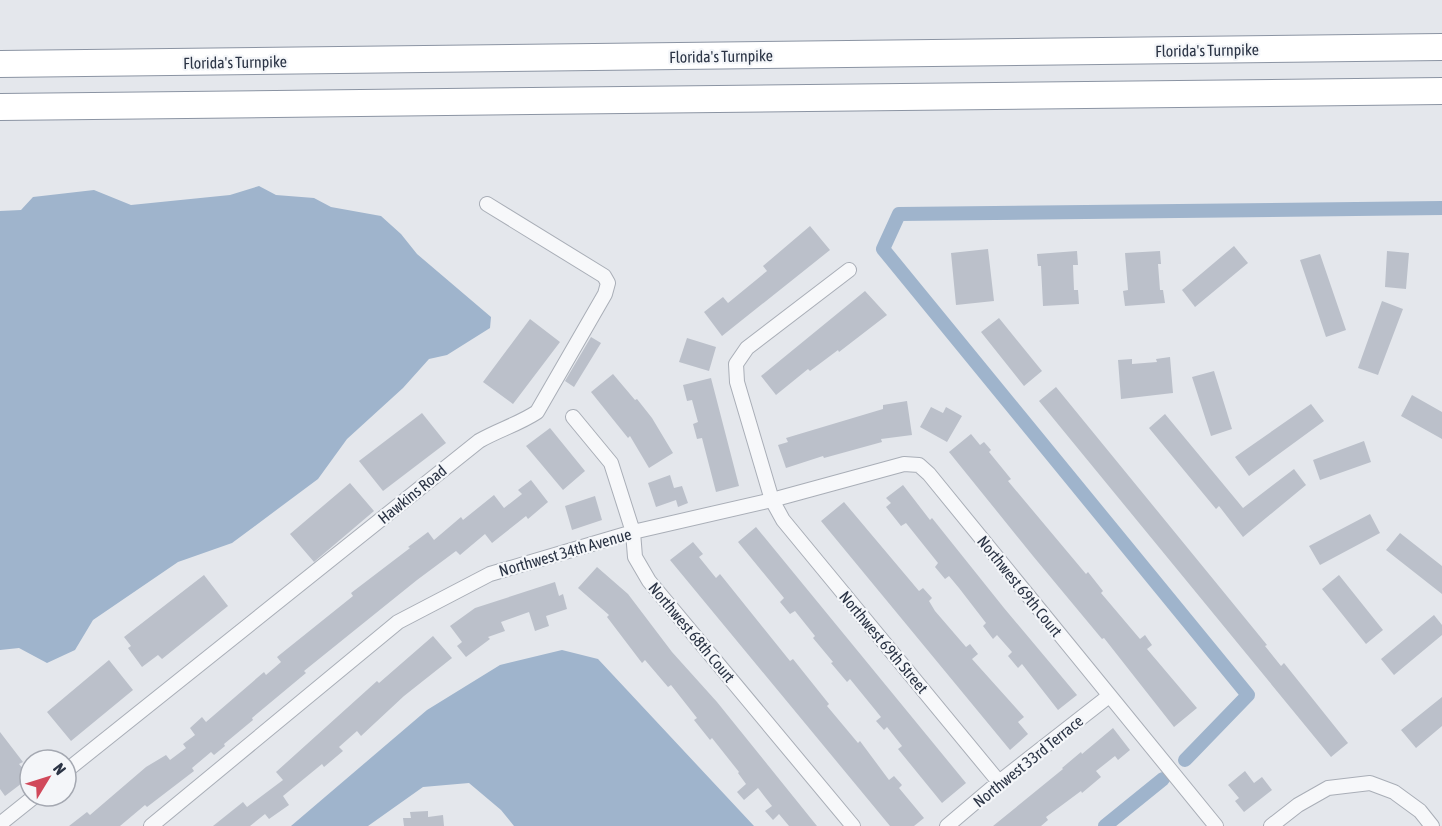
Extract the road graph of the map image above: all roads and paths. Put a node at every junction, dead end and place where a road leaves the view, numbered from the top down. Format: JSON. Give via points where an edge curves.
{"nodes":[{"id":1,"x":1442,"y":47,"type":"edge"},
{"id":2,"x":0,"y":64,"type":"edge"},
{"id":3,"x":1442,"y":91,"type":"edge"},
{"id":4,"x":0,"y":107,"type":"edge"},
{"id":5,"x":487,"y":204,"type":"dead end"},
{"id":6,"x":849,"y":270,"type":"dead end"},
{"id":7,"x":573,"y":417,"type":"dead end"},
{"id":8,"x":772,"y":500,"type":"junction"},
{"id":9,"x":633,"y":532,"type":"junction"},
{"id":10,"x":1109,"y":696,"type":"junction"},
{"id":11,"x":78,"y":761,"type":"edge"},
{"id":12,"x":999,"y":782,"type":"junction"},
{"id":13,"x":20,"y":808,"type":"edge"},
{"id":14,"x":0,"y":824,"type":"edge"},
{"id":15,"x":151,"y":826,"type":"edge"},
{"id":16,"x":853,"y":826,"type":"edge"},
{"id":17,"x":947,"y":826,"type":"edge"},
{"id":18,"x":1216,"y":826,"type":"edge"},
{"id":19,"x":1271,"y":826,"type":"edge"},
{"id":20,"x":1432,"y":826,"type":"edge"}],
"edges":[{"from":1,"to":2,"type":"highway","name":"Florida's Turnpike"},
{"from":3,"to":4,"type":"highway"},
{"from":5,"to":11,"type":"street","name":"Hawkins Road","via":[[604,276],[608,283],[537,412],[479,441]]},
{"from":6,"to":8,"type":"street","via":[[747,348],[736,364],[737,382]]},
{"from":7,"to":9,"type":"street","name":"Northwest 68th Court","via":[[611,463]]},
{"from":8,"to":9,"type":"street","name":"Northwest 34th Avenue"},
{"from":8,"to":10,"type":"street","name":"Northwest 69th Court","via":[[903,464],[918,465]]},
{"from":8,"to":12,"type":"street","name":"Northwest 69th Street","via":[[790,529]]},
{"from":9,"to":15,"type":"street","name":"Northwest 34th Avenue","via":[[490,574],[398,622]]},
{"from":9,"to":16,"type":"street","name":"Northwest 68th Court","via":[[635,557],[650,581]]},
{"from":10,"to":12,"type":"street","name":"Northwest 33rd Terrace"},
{"from":10,"to":18,"type":"street","name":"Northwest 69th Court"},
{"from":12,"to":17,"type":"street","name":"Northwest 33rd Terrace"},
{"from":13,"to":14,"type":"street"},
{"from":19,"to":20,"type":"street","via":[[1328,788],[1370,783],[1394,792],[1420,811]]}]}
